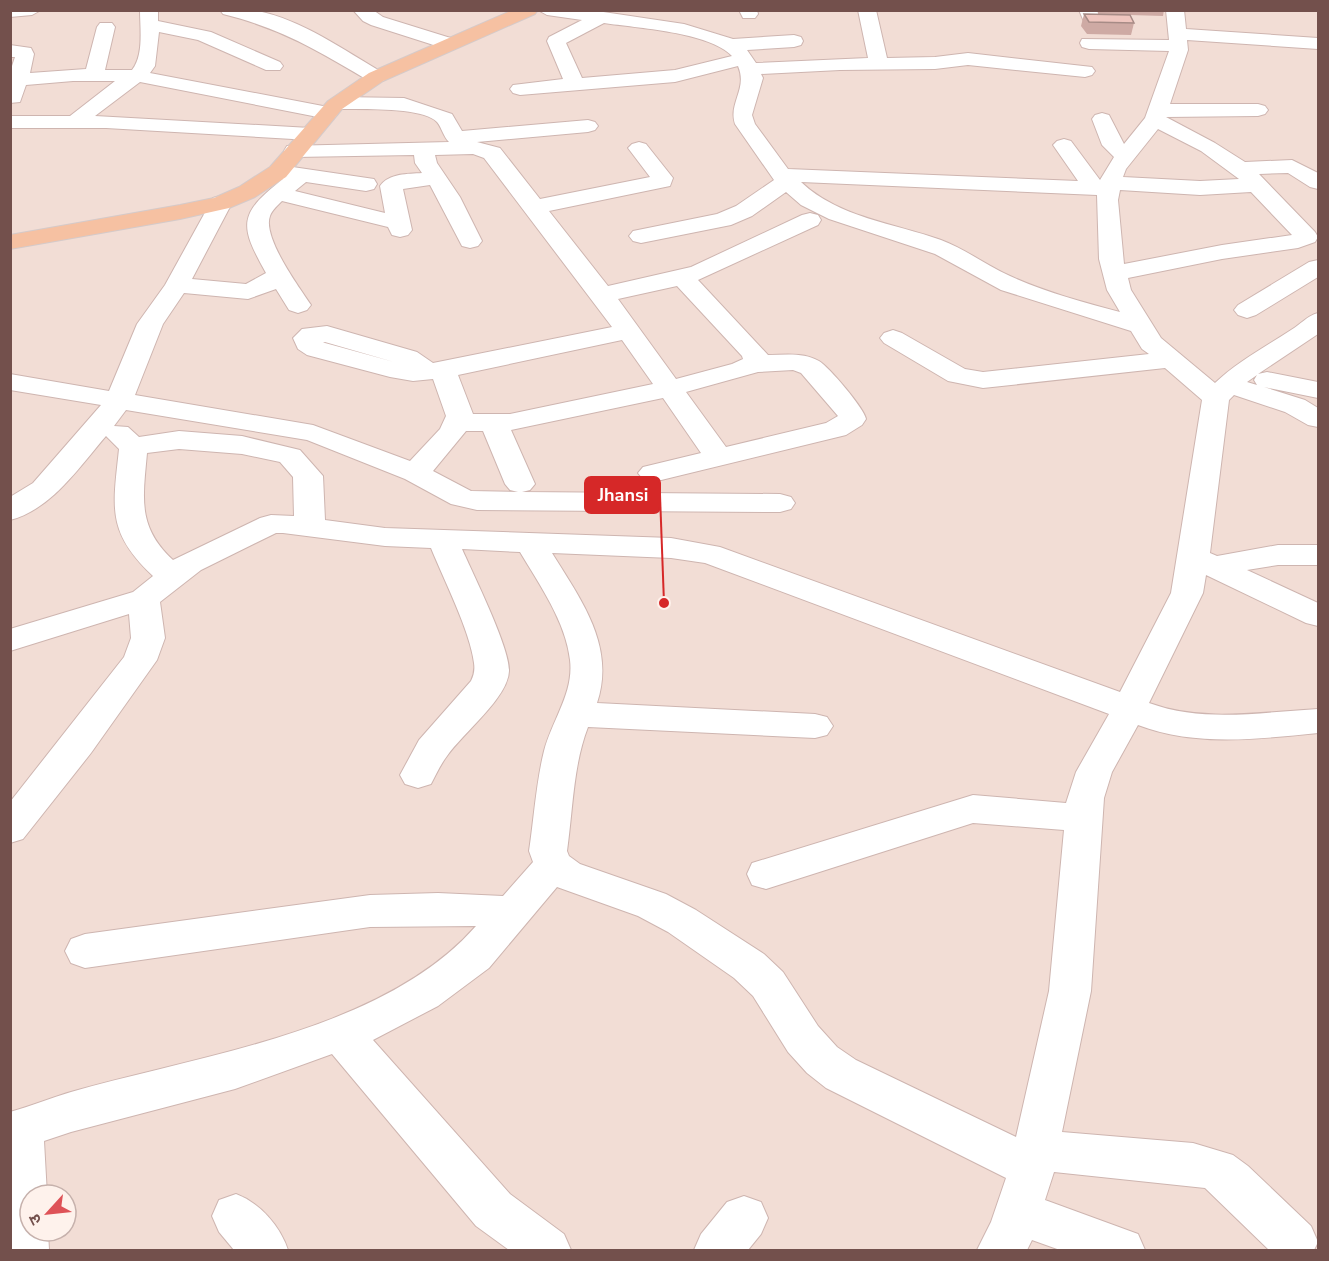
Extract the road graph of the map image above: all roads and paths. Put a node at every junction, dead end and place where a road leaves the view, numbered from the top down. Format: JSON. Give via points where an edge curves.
{"nodes":[{"id":1,"x":32,"y":10,"type":"edge"},
{"id":2,"x":229,"y":10,"type":"edge"},
{"id":3,"x":300,"y":10,"type":"edge"},
{"id":4,"x":362,"y":10,"type":"edge"},
{"id":5,"x":529,"y":10,"type":"edge"},
{"id":6,"x":547,"y":10,"type":"edge"},
{"id":7,"x":867,"y":10,"type":"edge"},
{"id":8,"x":1175,"y":10,"type":"edge"},
{"id":9,"x":10,"y":12,"type":"edge"},
{"id":10,"x":149,"y":17,"type":"edge"},
{"id":11,"x":600,"y":18,"type":"junction"},
{"id":12,"x":267,"y":19,"type":"junction"},
{"id":13,"x":106,"y":27,"type":"dead end"},
{"id":14,"x":1178,"y":40,"type":"junction"},
{"id":15,"x":794,"y":42,"type":"dead end"},
{"id":16,"x":1089,"y":43,"type":"dead end"},
{"id":17,"x":1318,"y":43,"type":"edge"},
{"id":18,"x":450,"y":44,"type":"junction"},
{"id":19,"x":10,"y":51,"type":"edge"},
{"id":20,"x":742,"y":58,"type":"junction"},
{"id":21,"x":879,"y":64,"type":"junction"},
{"id":22,"x":273,"y":66,"type":"dead end"},
{"id":23,"x":1085,"y":70,"type":"dead end"},
{"id":24,"x":94,"y":75,"type":"junction"},
{"id":25,"x":137,"y":76,"type":"junction"},
{"id":26,"x":376,"y":77,"type":"junction"},
{"id":27,"x":14,"y":80,"type":"edge"},
{"id":28,"x":575,"y":84,"type":"junction"},
{"id":29,"x":520,"y":89,"type":"dead end"},
{"id":30,"x":333,"y":108,"type":"junction"},
{"id":31,"x":10,"y":109,"type":"edge"},
{"id":32,"x":1258,"y":110,"type":"dead end"},
{"id":33,"x":1157,"y":115,"type":"junction"},
{"id":34,"x":1102,"y":119,"type":"dead end"},
{"id":35,"x":10,"y":122,"type":"edge"},
{"id":36,"x":75,"y":122,"type":"junction"},
{"id":37,"x":588,"y":126,"type":"dead end"},
{"id":38,"x":303,"y":142,"type":"junction"},
{"id":39,"x":1064,"y":145,"type":"dead end"},
{"id":40,"x":639,"y":148,"type":"dead end"},
{"id":41,"x":423,"y":149,"type":"junction"},
{"id":42,"x":1126,"y":156,"type":"junction"},
{"id":43,"x":436,"y":177,"type":"junction"},
{"id":44,"x":1249,"y":177,"type":"junction"},
{"id":45,"x":784,"y":179,"type":"junction"},
{"id":46,"x":286,"y":180,"type":"junction"},
{"id":47,"x":1318,"y":182,"type":"edge"},
{"id":48,"x":366,"y":184,"type":"dead end"},
{"id":49,"x":1104,"y":187,"type":"junction"},
{"id":50,"x":221,"y":203,"type":"junction"},
{"id":51,"x":535,"y":207,"type":"junction"},
{"id":52,"x":810,"y":220,"type":"dead end"},
{"id":53,"x":641,"y":236,"type":"dead end"},
{"id":54,"x":470,"y":241,"type":"dead end"},
{"id":55,"x":10,"y":242,"type":"edge"},
{"id":56,"x":1318,"y":267,"type":"edge"},
{"id":57,"x":1114,"y":273,"type":"junction"},
{"id":58,"x":280,"y":274,"type":"junction"},
{"id":59,"x":682,"y":278,"type":"junction"},
{"id":60,"x":177,"y":285,"type":"junction"},
{"id":61,"x":602,"y":295,"type":"junction"},
{"id":62,"x":298,"y":305,"type":"dead end"},
{"id":63,"x":1247,"y":310,"type":"dead end"},
{"id":64,"x":1318,"y":321,"type":"edge"},
{"id":65,"x":1140,"y":326,"type":"junction"},
{"id":66,"x":629,"y":331,"type":"junction"},
{"id":67,"x":894,"y":338,"type":"dead end"},
{"id":68,"x":1169,"y":360,"type":"junction"},
{"id":69,"x":753,"y":364,"type":"junction"},
{"id":70,"x":10,"y":382,"type":"edge"},
{"id":71,"x":1229,"y":386,"type":"junction"},
{"id":72,"x":671,"y":388,"type":"junction"},
{"id":73,"x":1318,"y":390,"type":"edge"},
{"id":74,"x":118,"y":400,"type":"junction"},
{"id":75,"x":1318,"y":419,"type":"edge"},
{"id":76,"x":101,"y":423,"type":"junction"},
{"id":77,"x":458,"y":423,"type":"junction"},
{"id":78,"x":494,"y":423,"type":"junction"},
{"id":79,"x":133,"y":447,"type":"junction"},
{"id":80,"x":719,"y":457,"type":"junction"},
{"id":81,"x":415,"y":472,"type":"junction"},
{"id":82,"x":653,"y":473,"type":"dead end"},
{"id":83,"x":520,"y":483,"type":"dead end"},
{"id":84,"x":780,"y":503,"type":"dead end"},
{"id":85,"x":10,"y":511,"type":"edge"},
{"id":86,"x":310,"y":527,"type":"junction"},
{"id":87,"x":443,"y":540,"type":"junction"},
{"id":88,"x":530,"y":542,"type":"junction"},
{"id":89,"x":1318,"y":555,"type":"edge"},
{"id":90,"x":1204,"y":561,"type":"junction"},
{"id":91,"x":173,"y":577,"type":"junction"},
{"id":92,"x":144,"y":599,"type":"junction"},
{"id":93,"x":1312,"y":611,"type":"edge"},
{"id":94,"x":10,"y":640,"type":"edge"},
{"id":95,"x":1129,"y":709,"type":"junction"},
{"id":96,"x":574,"y":714,"type":"junction"},
{"id":97,"x":1318,"y":721,"type":"edge"},
{"id":98,"x":815,"y":726,"type":"dead end"},
{"id":99,"x":418,"y":776,"type":"dead end"},
{"id":100,"x":1083,"y":818,"type":"junction"},
{"id":101,"x":10,"y":829,"type":"edge"},
{"id":102,"x":553,"y":865,"type":"junction"},
{"id":103,"x":766,"y":874,"type":"dead end"},
{"id":104,"x":514,"y":912,"type":"junction"},
{"id":105,"x":85,"y":951,"type":"dead end"},
{"id":106,"x":340,"y":1034,"type":"junction"},
{"id":107,"x":24,"y":1140,"type":"edge"},
{"id":108,"x":1034,"y":1159,"type":"junction"},
{"id":109,"x":1009,"y":1232,"type":"edge"},
{"id":110,"x":1295,"y":1242,"type":"edge"},
{"id":111,"x":25,"y":1251,"type":"edge"},
{"id":112,"x":547,"y":1251,"type":"edge"},
{"id":113,"x":1121,"y":1251,"type":"edge"}],
"edges":[{"from":1,"to":9,"type":"street"},
{"from":2,"to":12,"type":"street"},
{"from":3,"to":12,"type":"street"},
{"from":4,"to":18,"type":"street","via":[[377,21]]},
{"from":5,"to":18,"type":"main road"},
{"from":6,"to":11,"type":"street"},
{"from":7,"to":21,"type":"street"},
{"from":8,"to":14,"type":"street"},
{"from":10,"to":22,"type":"street"},
{"from":10,"to":25,"type":"street","via":[[147,63]]},
{"from":11,"to":20,"type":"street","via":[[684,29]]},
{"from":11,"to":28,"type":"street","via":[[556,41]]},
{"from":12,"to":26,"type":"street","via":[[311,39]]},
{"from":13,"to":24,"type":"street"},
{"from":14,"to":16,"type":"street"},
{"from":14,"to":17,"type":"street"},
{"from":14,"to":33,"type":"street","via":[[1179,50]]},
{"from":15,"to":20,"type":"street"},
{"from":18,"to":26,"type":"main road"},
{"from":19,"to":27,"type":"street","via":[[26,54]]},
{"from":20,"to":21,"type":"street"},
{"from":20,"to":28,"type":"street","via":[[675,76]]},
{"from":20,"to":45,"type":"street","via":[[752,85],[742,115],[745,124]]},
{"from":21,"to":23,"type":"street","via":[[909,73],[968,59]]},
{"from":24,"to":25,"type":"street"},
{"from":24,"to":27,"type":"street"},
{"from":25,"to":30,"type":"street"},
{"from":25,"to":36,"type":"street","via":[[105,96]]},
{"from":26,"to":30,"type":"main road"},
{"from":27,"to":31,"type":"street"},
{"from":28,"to":29,"type":"street"},
{"from":30,"to":37,"type":"street","via":[[404,104],[438,113],[457,138]]},
{"from":30,"to":38,"type":"main road"},
{"from":32,"to":33,"type":"street"},
{"from":33,"to":42,"type":"street"},
{"from":33,"to":44,"type":"street"},
{"from":34,"to":42,"type":"street","via":[[1113,145]]},
{"from":35,"to":36,"type":"street"},
{"from":36,"to":38,"type":"street"},
{"from":38,"to":41,"type":"street"},
{"from":38,"to":46,"type":"main road"},
{"from":39,"to":49,"type":"street"},
{"from":40,"to":51,"type":"street","via":[[662,181]]},
{"from":41,"to":43,"type":"street","via":[[426,164]]},
{"from":41,"to":51,"type":"street","via":[[485,149]]},
{"from":42,"to":49,"type":"street"},
{"from":43,"to":46,"type":"street","via":[[391,186],[400,227]]},
{"from":43,"to":54,"type":"street"},
{"from":44,"to":47,"type":"street","via":[[1292,166]]},
{"from":44,"to":49,"type":"street","via":[[1200,188]]},
{"from":44,"to":57,"type":"street","via":[[1307,237]]},
{"from":45,"to":49,"type":"street"},
{"from":45,"to":53,"type":"street","via":[[744,211],[723,220]]},
{"from":45,"to":65,"type":"street","via":[[826,209],[933,245],[1007,284]]},
{"from":46,"to":48,"type":"street"},
{"from":46,"to":50,"type":"main road"},
{"from":46,"to":58,"type":"street","via":[[257,217],[257,231]]},
{"from":49,"to":57,"type":"street"},
{"from":50,"to":55,"type":"main road"},
{"from":50,"to":60,"type":"street"},
{"from":51,"to":61,"type":"street"},
{"from":52,"to":59,"type":"street"},
{"from":56,"to":63,"type":"street"},
{"from":57,"to":65,"type":"street"},
{"from":58,"to":60,"type":"street","via":[[263,287],[248,291]]},
{"from":58,"to":62,"type":"street"},
{"from":59,"to":61,"type":"street"},
{"from":59,"to":69,"type":"street","via":[[754,354]]},
{"from":60,"to":74,"type":"street","via":[[150,324]]},
{"from":61,"to":66,"type":"street"},
{"from":64,"to":71,"type":"street"},
{"from":65,"to":68,"type":"street"},
{"from":66,"to":72,"type":"street"},
{"from":66,"to":77,"type":"street","via":[[434,370],[460,416]]},
{"from":67,"to":68,"type":"street","via":[[957,375],[983,380]]},
{"from":68,"to":71,"type":"street"},
{"from":69,"to":72,"type":"street"},
{"from":69,"to":80,"type":"street","via":[[796,362],[810,367],[851,412],[852,419],[836,429]]},
{"from":70,"to":74,"type":"street"},
{"from":71,"to":73,"type":"street"},
{"from":71,"to":75,"type":"street","via":[[1295,406]]},
{"from":71,"to":90,"type":"street"},
{"from":72,"to":78,"type":"street"},
{"from":72,"to":80,"type":"street"},
{"from":74,"to":76,"type":"street"},
{"from":74,"to":81,"type":"street","via":[[313,433]]},
{"from":76,"to":79,"type":"street"},
{"from":76,"to":85,"type":"street","via":[[43,489]]},
{"from":77,"to":78,"type":"street"},
{"from":77,"to":81,"type":"street"},
{"from":78,"to":83,"type":"street"},
{"from":79,"to":86,"type":"street","via":[[179,440],[242,445],[290,456],[308,476]]},
{"from":79,"to":91,"type":"street","via":[[129,512],[138,538],[152,560]]},
{"from":80,"to":82,"type":"street"},
{"from":81,"to":84,"type":"street","via":[[462,498],[477,501]]},
{"from":86,"to":87,"type":"street"},
{"from":86,"to":91,"type":"street","via":[[271,524],[190,563]]},
{"from":87,"to":88,"type":"street"},
{"from":87,"to":99,"type":"street","via":[[488,651],[492,672],[487,686],[432,749]]},
{"from":88,"to":95,"type":"street","via":[[670,548],[709,554],[875,612]]},
{"from":88,"to":96,"type":"street","via":[[554,583],[587,656],[588,675]]},
{"from":89,"to":90,"type":"street"},
{"from":90,"to":93,"type":"street"},
{"from":90,"to":95,"type":"street"},
{"from":91,"to":92,"type":"street"},
{"from":92,"to":94,"type":"street"},
{"from":92,"to":101,"type":"street","via":[[148,638],[140,660]]},
{"from":95,"to":97,"type":"street","via":[[1183,727]]},
{"from":95,"to":100,"type":"street","via":[[1094,772]]},
{"from":96,"to":98,"type":"street"},
{"from":96,"to":102,"type":"street","via":[[562,751],[548,851]]},
{"from":100,"to":103,"type":"street","via":[[973,809]]},
{"from":100,"to":108,"type":"street","via":[[1070,991]]},
{"from":102,"to":104,"type":"street"},
{"from":102,"to":108,"type":"street","via":[[566,875],[652,905],[749,966],[768,984],[803,1039],[841,1074]]},
{"from":104,"to":105,"type":"street","via":[[370,911]]},
{"from":104,"to":106,"type":"street","via":[[476,956],[423,994]]},
{"from":106,"to":107,"type":"street"},
{"from":106,"to":112,"type":"street","via":[[493,1210]]},
{"from":107,"to":111,"type":"street"},
{"from":108,"to":109,"type":"street"},
{"from":108,"to":110,"type":"street","via":[[1193,1164],[1217,1170],[1246,1192]]},
{"from":109,"to":113,"type":"street"}]}
